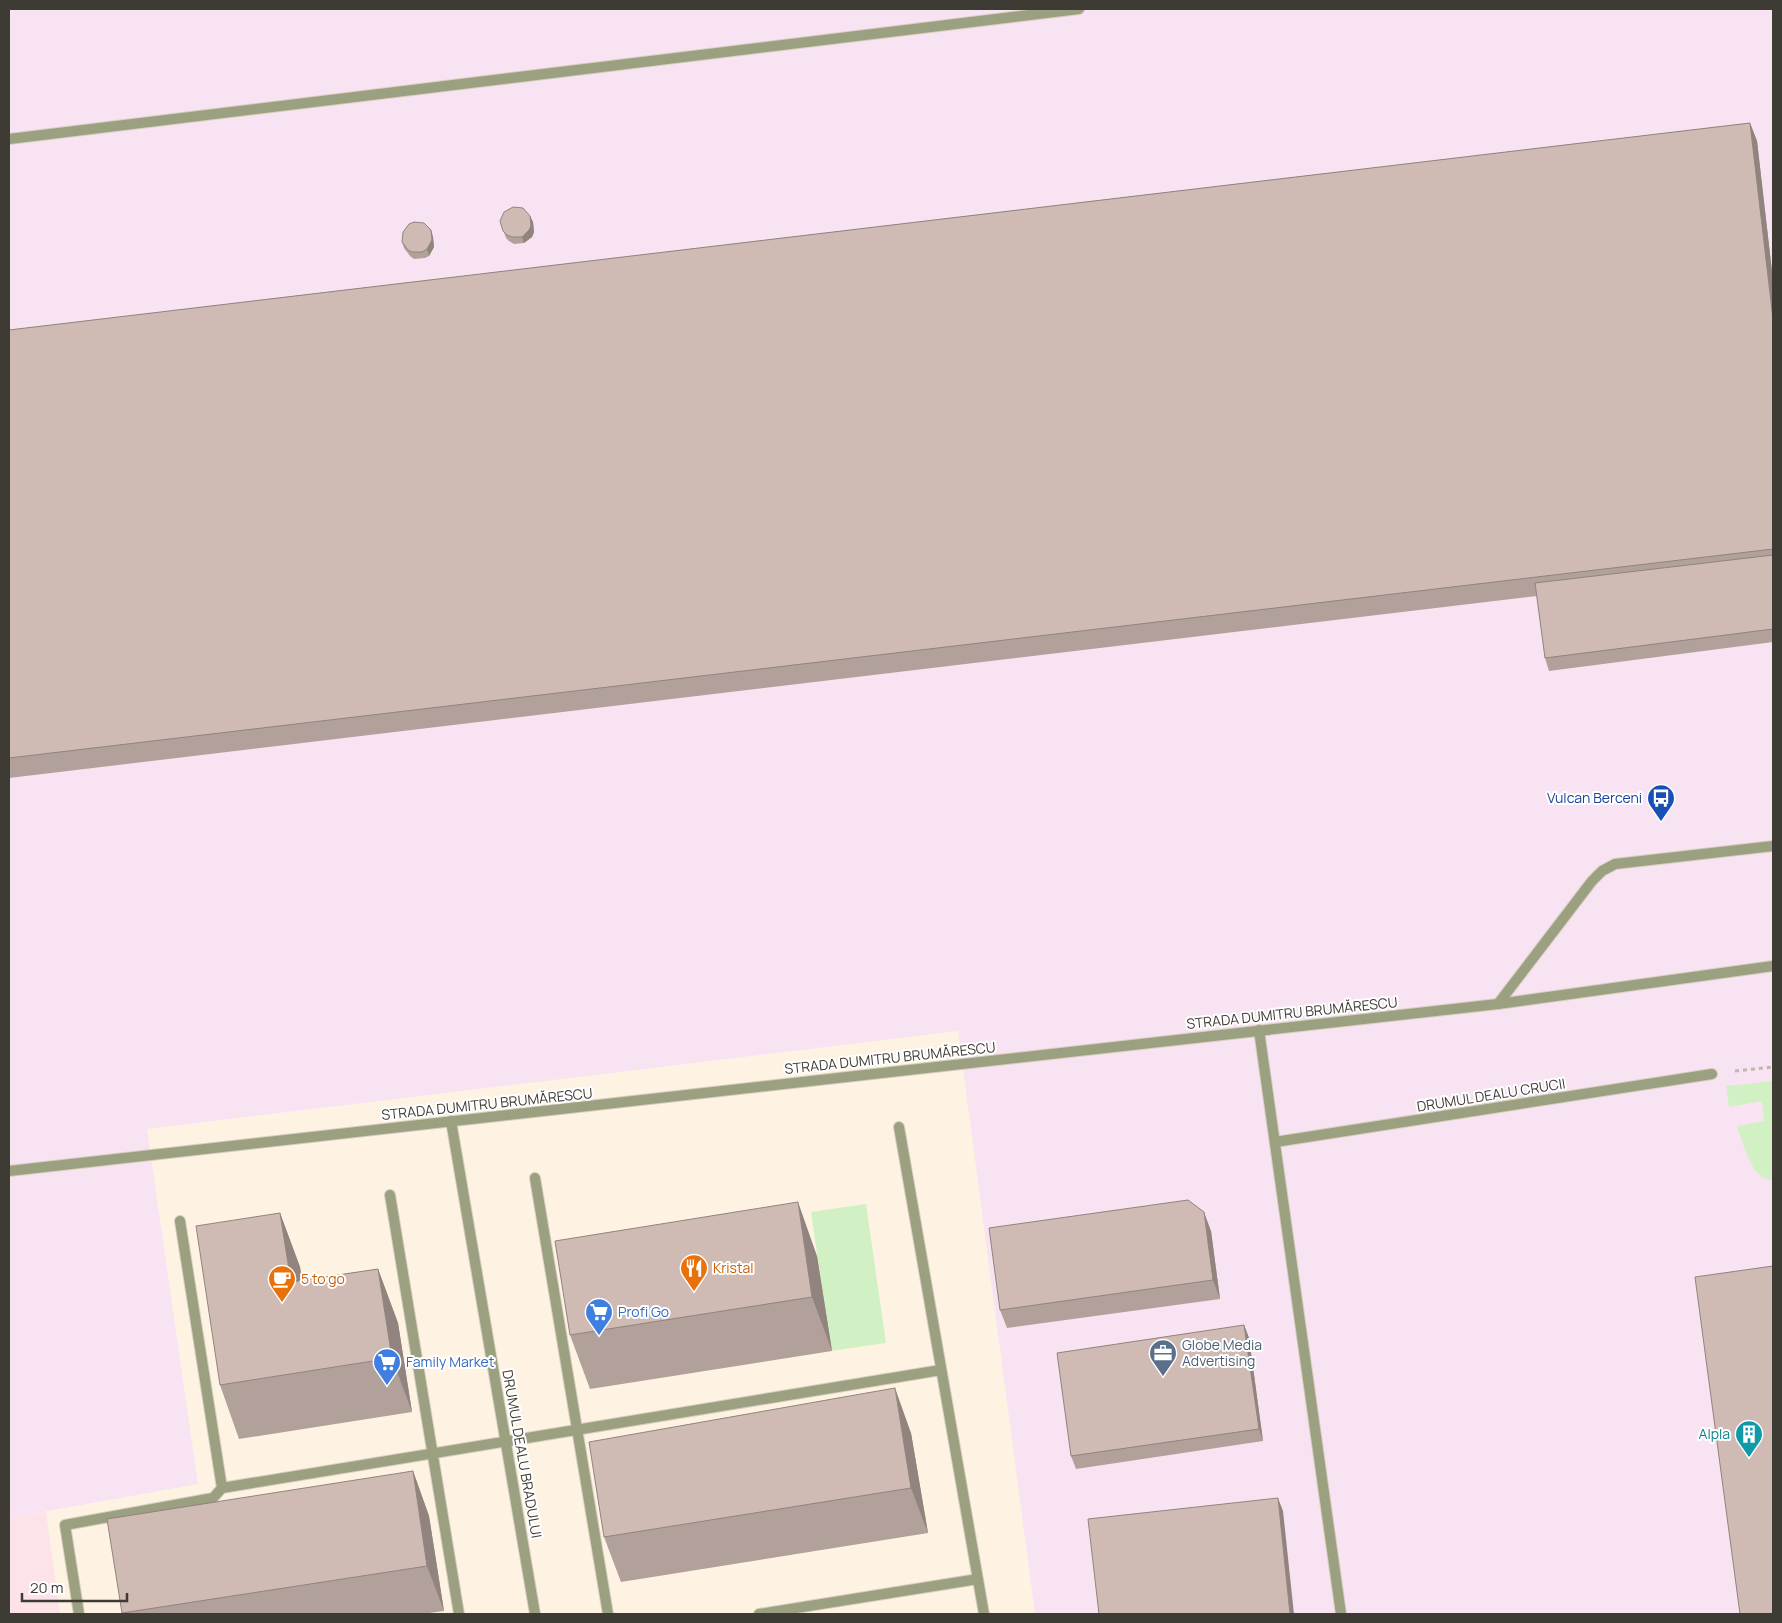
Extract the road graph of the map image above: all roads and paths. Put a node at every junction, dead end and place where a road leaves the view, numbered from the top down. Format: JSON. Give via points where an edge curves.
{"nodes":[{"id":1,"x":1079,"y":9,"type":"edge"},
{"id":2,"x":9,"y":139,"type":"edge"},
{"id":3,"x":1773,"y":846,"type":"edge"},
{"id":4,"x":1773,"y":966,"type":"edge"},
{"id":5,"x":1498,"y":1004,"type":"junction"},
{"id":6,"x":1259,"y":1030,"type":"junction"},
{"id":7,"x":1773,"y":1067,"type":"edge"},
{"id":8,"x":1712,"y":1074,"type":"joint"},
{"id":9,"x":451,"y":1122,"type":"junction"},
{"id":10,"x":899,"y":1127,"type":"dead end"},
{"id":11,"x":1275,"y":1142,"type":"junction"},
{"id":12,"x":9,"y":1171,"type":"edge"},
{"id":13,"x":535,"y":1178,"type":"dead end"},
{"id":14,"x":390,"y":1195,"type":"dead end"},
{"id":15,"x":180,"y":1221,"type":"dead end"},
{"id":16,"x":941,"y":1370,"type":"junction"},
{"id":17,"x":577,"y":1430,"type":"junction"},
{"id":18,"x":506,"y":1441,"type":"junction"},
{"id":19,"x":432,"y":1453,"type":"junction"},
{"id":20,"x":222,"y":1488,"type":"junction"},
{"id":21,"x":978,"y":1579,"type":"junction"},
{"id":22,"x":79,"y":1614,"type":"edge"},
{"id":23,"x":459,"y":1614,"type":"edge"},
{"id":24,"x":535,"y":1614,"type":"edge"},
{"id":25,"x":608,"y":1614,"type":"edge"},
{"id":26,"x":759,"y":1614,"type":"edge"},
{"id":27,"x":984,"y":1614,"type":"edge"},
{"id":28,"x":1341,"y":1614,"type":"edge"}],
"edges":[{"from":1,"to":2,"type":"street"},
{"from":3,"to":5,"type":"street","via":[[1615,864],[1602,871]]},
{"from":4,"to":5,"type":"street","name":"STRADA DUMITRU BRUMĂRESCU"},
{"from":5,"to":6,"type":"street","name":"STRADA DUMITRU BRUMĂRESCU"},
{"from":6,"to":9,"type":"street","name":"STRADA DUMITRU BRUMĂRESCU"},
{"from":6,"to":11,"type":"street"},
{"from":7,"to":8,"type":"path"},
{"from":8,"to":11,"type":"street","name":"DRUMUL DEALU CRUCII"},
{"from":9,"to":12,"type":"street","name":"STRADA DUMITRU BRUMĂRESCU"},
{"from":9,"to":18,"type":"street","name":"DRUMUL DEALU BRADULUI"},
{"from":10,"to":16,"type":"street"},
{"from":11,"to":28,"type":"street"},
{"from":13,"to":17,"type":"street"},
{"from":14,"to":19,"type":"street"},
{"from":15,"to":20,"type":"street"},
{"from":16,"to":17,"type":"street"},
{"from":16,"to":21,"type":"street"},
{"from":17,"to":18,"type":"street"},
{"from":17,"to":25,"type":"street"},
{"from":18,"to":19,"type":"street"},
{"from":18,"to":24,"type":"street","name":"DRUMUL DEALU BRADULUI"},
{"from":19,"to":20,"type":"street"},
{"from":19,"to":23,"type":"street"},
{"from":20,"to":22,"type":"street","via":[[213,1498],[65,1525]]},
{"from":21,"to":26,"type":"street"},
{"from":21,"to":27,"type":"street"}]}
